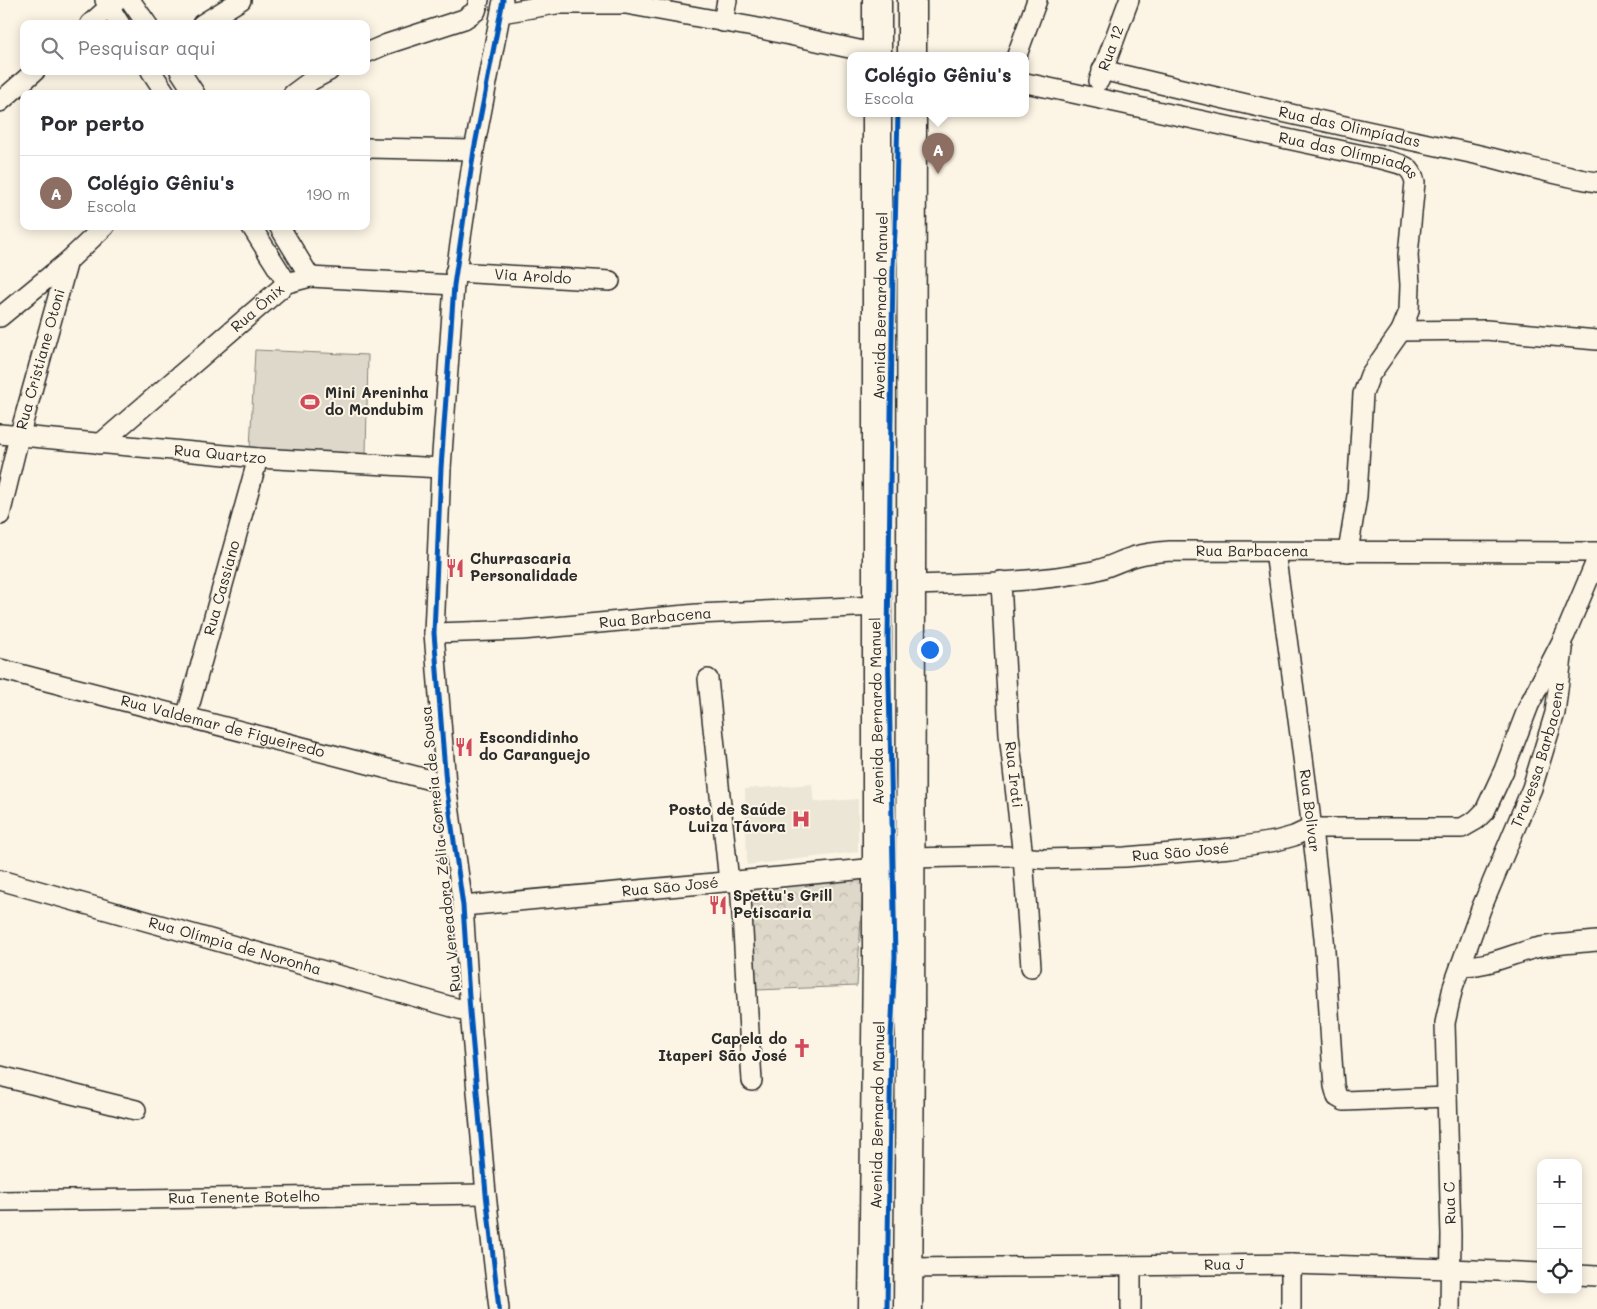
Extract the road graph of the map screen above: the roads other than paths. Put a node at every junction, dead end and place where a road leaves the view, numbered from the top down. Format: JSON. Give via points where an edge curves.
{"nodes":[{"id":1,"x":130,"y":0,"type":"edge"},
{"id":2,"x":240,"y":0,"type":"edge"},
{"id":3,"x":479,"y":0,"type":"edge"},
{"id":4,"x":727,"y":0,"type":"edge"},
{"id":5,"x":877,"y":0,"type":"edge"},
{"id":6,"x":912,"y":0,"type":"edge"},
{"id":7,"x":1037,"y":0,"type":"edge"},
{"id":8,"x":1129,"y":0,"type":"edge"},
{"id":9,"x":110,"y":3,"type":"edge"},
{"id":10,"x":502,"y":7,"type":"edge"},
{"id":11,"x":94,"y":20,"type":"edge"},
{"id":12,"x":118,"y":20,"type":"edge"},
{"id":13,"x":144,"y":20,"type":"edge"},
{"id":14,"x":208,"y":20,"type":"edge"},
{"id":15,"x":723,"y":22,"type":"junction"},
{"id":16,"x":370,"y":51,"type":"edge"},
{"id":17,"x":863,"y":52,"type":"edge"},
{"id":18,"x":877,"y":52,"type":"edge"},
{"id":19,"x":912,"y":52,"type":"edge"},
{"id":20,"x":1018,"y":52,"type":"edge"},
{"id":21,"x":1102,"y":70,"type":"junction"},
{"id":22,"x":30,"y":75,"type":"edge"},
{"id":23,"x":154,"y":75,"type":"edge"},
{"id":24,"x":183,"y":75,"type":"edge"},
{"id":25,"x":196,"y":75,"type":"edge"},
{"id":26,"x":321,"y":75,"type":"edge"},
{"id":27,"x":1029,"y":84,"type":"edge"},
{"id":28,"x":163,"y":90,"type":"edge"},
{"id":29,"x":192,"y":90,"type":"edge"},
{"id":30,"x":206,"y":90,"type":"edge"},
{"id":31,"x":298,"y":90,"type":"edge"},
{"id":32,"x":1093,"y":96,"type":"junction"},
{"id":33,"x":0,"y":102,"type":"edge"},
{"id":34,"x":1244,"y":104,"type":"junction"},
{"id":35,"x":877,"y":117,"type":"edge"},
{"id":36,"x":912,"y":117,"type":"edge"},
{"id":37,"x":1245,"y":129,"type":"junction"},
{"id":38,"x":370,"y":148,"type":"edge"},
{"id":39,"x":474,"y":150,"type":"junction"},
{"id":40,"x":1597,"y":182,"type":"edge"},
{"id":41,"x":878,"y":229,"type":"junction"},
{"id":42,"x":101,"y":230,"type":"edge"},
{"id":43,"x":254,"y":230,"type":"edge"},
{"id":44,"x":281,"y":230,"type":"edge"},
{"id":45,"x":912,"y":233,"type":"junction"},
{"id":46,"x":68,"y":261,"type":"junction"},
{"id":47,"x":877,"y":266,"type":"junction"},
{"id":48,"x":912,"y":268,"type":"junction"},
{"id":49,"x":310,"y":276,"type":"junction"},
{"id":50,"x":454,"y":279,"type":"junction"},
{"id":51,"x":610,"y":281,"type":"dead end"},
{"id":52,"x":287,"y":283,"type":"junction"},
{"id":53,"x":0,"y":317,"type":"edge"},
{"id":54,"x":1401,"y":331,"type":"junction"},
{"id":55,"x":1597,"y":340,"type":"edge"},
{"id":56,"x":0,"y":434,"type":"edge"},
{"id":57,"x":19,"y":437,"type":"junction"},
{"id":58,"x":100,"y":444,"type":"junction"},
{"id":59,"x":258,"y":458,"type":"junction"},
{"id":60,"x":441,"y":468,"type":"junction"},
{"id":61,"x":0,"y":515,"type":"edge"},
{"id":62,"x":1275,"y":552,"type":"junction"},
{"id":63,"x":1348,"y":552,"type":"junction"},
{"id":64,"x":1597,"y":552,"type":"edge"},
{"id":65,"x":1597,"y":558,"type":"edge"},
{"id":66,"x":1001,"y":581,"type":"junction"},
{"id":67,"x":911,"y":585,"type":"junction"},
{"id":68,"x":877,"y":606,"type":"junction"},
{"id":69,"x":434,"y":633,"type":"junction"},
{"id":70,"x":1565,"y":635,"type":"junction"},
{"id":71,"x":0,"y":669,"type":"edge"},
{"id":72,"x":708,"y":679,"type":"dead end"},
{"id":73,"x":186,"y":718,"type":"junction"},
{"id":74,"x":446,"y":784,"type":"junction"},
{"id":75,"x":1312,"y":828,"type":"junction"},
{"id":76,"x":1449,"y":828,"type":"joint"},
{"id":77,"x":1023,"y":857,"type":"junction"},
{"id":78,"x":910,"y":858,"type":"junction"},
{"id":79,"x":877,"y":868,"type":"junction"},
{"id":80,"x":0,"y":880,"type":"edge"},
{"id":81,"x":734,"y":882,"type":"junction"},
{"id":82,"x":462,"y":906,"type":"junction"},
{"id":83,"x":1597,"y":941,"type":"edge"},
{"id":84,"x":1461,"y":965,"type":"junction"},
{"id":85,"x":1031,"y":968,"type":"dead end"},
{"id":86,"x":470,"y":1012,"type":"junction"},
{"id":87,"x":876,"y":1037,"type":"junction"},
{"id":88,"x":910,"y":1038,"type":"junction"},
{"id":89,"x":910,"y":1071,"type":"junction"},
{"id":90,"x":876,"y":1073,"type":"junction"},
{"id":91,"x":0,"y":1076,"type":"edge"},
{"id":92,"x":752,"y":1081,"type":"dead end"},
{"id":93,"x":1447,"y":1097,"type":"junction"},
{"id":94,"x":136,"y":1110,"type":"dead end"},
{"id":95,"x":486,"y":1194,"type":"junction"},
{"id":96,"x":0,"y":1201,"type":"edge"},
{"id":97,"x":1291,"y":1264,"type":"junction"},
{"id":98,"x":1131,"y":1267,"type":"junction"},
{"id":99,"x":908,"y":1268,"type":"junction"},
{"id":100,"x":1451,"y":1269,"type":"junction"},
{"id":101,"x":1537,"y":1273,"type":"edge"},
{"id":102,"x":1582,"y":1275,"type":"edge"},
{"id":103,"x":1597,"y":1276,"type":"edge"},
{"id":104,"x":499,"y":1309,"type":"edge"},
{"id":105,"x":873,"y":1309,"type":"edge"},
{"id":106,"x":908,"y":1309,"type":"edge"},
{"id":107,"x":1131,"y":1309,"type":"edge"},
{"id":108,"x":1290,"y":1309,"type":"edge"},
{"id":109,"x":1450,"y":1309,"type":"edge"}],
"edges":[{"from":1,"to":13,"type":"street"},
{"from":2,"to":14,"type":"street"},
{"from":3,"to":16,"type":"street","via":[[476,11],[464,19]]},
{"from":4,"to":15,"type":"street"},
{"from":5,"to":18,"type":"main road"},
{"from":6,"to":19,"type":"main road"},
{"from":7,"to":20,"type":"street"},
{"from":8,"to":21,"type":"street","name":"Rua 12"},
{"from":9,"to":11,"type":"street"},
{"from":9,"to":12,"type":"street"},
{"from":10,"to":15,"type":"street","via":[[626,4]]},
{"from":10,"to":39,"type":"street","name":"Rua Vereadora Zélia Correia de Sousa"},
{"from":15,"to":17,"type":"street"},
{"from":21,"to":32,"type":"street","name":"Rua 12"},
{"from":21,"to":34,"type":"street","name":"Rua das Olimpíadas"},
{"from":22,"to":33,"type":"street"},
{"from":23,"to":28,"type":"street"},
{"from":24,"to":29,"type":"street"},
{"from":25,"to":30,"type":"street"},
{"from":26,"to":31,"type":"street"},
{"from":27,"to":32,"type":"street","name":"Rua das Olímpiadas"},
{"from":32,"to":37,"type":"street","name":"Rua das Olímpiadas"},
{"from":34,"to":37,"type":"street"},
{"from":34,"to":40,"type":"street","name":"Rua das Olimpíadas"},
{"from":35,"to":41,"type":"main road","name":"Avenida Bernardo Manuel"},
{"from":36,"to":45,"type":"main road","name":"Avenida Bernardo Manuel"},
{"from":37,"to":54,"type":"street","name":"Rua das Olímpiadas","via":[[1381,159],[1406,166],[1413,173],[1415,182],[1408,255],[1409,311]]},
{"from":38,"to":39,"type":"street"},
{"from":39,"to":50,"type":"street","name":"Rua Vereadora Zélia Correia de Sousa"},
{"from":41,"to":45,"type":"main road"},
{"from":41,"to":47,"type":"main road","name":"Avenida Bernardo Manuel"},
{"from":42,"to":46,"type":"street"},
{"from":43,"to":52,"type":"street"},
{"from":44,"to":49,"type":"street"},
{"from":45,"to":48,"type":"main road","name":"Avenida Bernardo Manuel"},
{"from":46,"to":53,"type":"street"},
{"from":46,"to":57,"type":"street","name":"Rua Cristiane Otoni"},
{"from":47,"to":48,"type":"main road"},
{"from":47,"to":68,"type":"main road","name":"Avenida Bernardo Manuel"},
{"from":48,"to":67,"type":"main road","name":"Avenida Bernardo Manuel"},
{"from":49,"to":50,"type":"street","name":"Rua Ônix"},
{"from":49,"to":52,"type":"street","name":"Rua Ônix"},
{"from":50,"to":51,"type":"street","name":"Via Aroldo"},
{"from":50,"to":60,"type":"street","name":"Rua Vereadora Zélia Correia de Sousa"},
{"from":52,"to":58,"type":"street","name":"Rua Ônix"},
{"from":54,"to":55,"type":"street","via":[[1486,330]]},
{"from":54,"to":63,"type":"street","name":"Rua das Olímpiadas","via":[[1370,375],[1363,394],[1357,496]]},
{"from":56,"to":57,"type":"street","name":"Rua Quartzo"},
{"from":57,"to":58,"type":"street","name":"Rua Quartzo"},
{"from":57,"to":61,"type":"street","name":"Rua Cristiane Otoni"},
{"from":58,"to":59,"type":"street","name":"Rua Quartzo"},
{"from":59,"to":60,"type":"street","name":"Rua Quartzo"},
{"from":59,"to":73,"type":"street","name":"Rua Cassiano"},
{"from":60,"to":69,"type":"street","name":"Rua Vereadora Zélia Correia de Sousa"},
{"from":62,"to":63,"type":"street","name":"Rua Barbacena"},
{"from":62,"to":66,"type":"street","name":"Rua Barbacena","via":[[1149,553],[1094,571]]},
{"from":62,"to":75,"type":"street","name":"Rua Bolivar"},
{"from":63,"to":64,"type":"street","name":"Rua Barbacena"},
{"from":65,"to":70,"type":"street"},
{"from":66,"to":67,"type":"street","name":"Rua Barbacena"},
{"from":66,"to":77,"type":"street","name":"Rua Irati","via":[[1009,734]]},
{"from":67,"to":78,"type":"main road","name":"Avenida Bernardo Manuel"},
{"from":68,"to":69,"type":"street","name":"Rua Barbacena","via":[[697,614],[522,630]]},
{"from":68,"to":79,"type":"main road","name":"Avenida Bernardo Manuel"},
{"from":69,"to":74,"type":"street","name":"Rua Vereadora Zélia Correia de Sousa"},
{"from":70,"to":76,"type":"street","name":"Travessa Barbacena","via":[[1529,705],[1485,811],[1462,828]]},
{"from":70,"to":84,"type":"street","name":"Travessa Barbacena","via":[[1555,713],[1532,788]]},
{"from":71,"to":73,"type":"street","name":"Rua Valdemar de Figueiredo"},
{"from":72,"to":81,"type":"street"},
{"from":73,"to":74,"type":"street","name":"Rua Valdemar de Figueiredo"},
{"from":74,"to":82,"type":"street","name":"Rua Vereadora Zélia Correia de Sousa"},
{"from":75,"to":76,"type":"street","name":"Rua São José"},
{"from":75,"to":77,"type":"street","name":"Rua São José","via":[[1294,836],[1232,848],[1108,858]]},
{"from":75,"to":93,"type":"street","name":"Rua Bolivar","via":[[1337,1097],[1344,1102]]},
{"from":77,"to":78,"type":"street","name":"Rua São José"},
{"from":77,"to":85,"type":"street","name":"Rua Irati"},
{"from":78,"to":88,"type":"main road","name":"Avenida Bernardo Manuel"},
{"from":79,"to":81,"type":"street","name":"Rua São José"},
{"from":79,"to":87,"type":"main road","name":"Avenida Bernardo Manuel"},
{"from":80,"to":86,"type":"street","name":"Rua Olímpia de Noronha"},
{"from":81,"to":82,"type":"street","name":"Rua São José"},
{"from":81,"to":92,"type":"street"},
{"from":82,"to":86,"type":"street","name":"Rua Vereadora Zélia Correia de Sousa"},
{"from":83,"to":84,"type":"street","via":[[1555,944],[1481,964]]},
{"from":84,"to":93,"type":"street","name":"Travessa Barbacena","via":[[1445,1024]]},
{"from":86,"to":95,"type":"street","name":"Rua Vereadora Zélia Correia de Sousa"},
{"from":87,"to":88,"type":"main road"},
{"from":87,"to":90,"type":"main road","name":"Avenida Bernardo Manuel"},
{"from":88,"to":89,"type":"main road","name":"Avenida Bernardo Manuel"},
{"from":89,"to":90,"type":"main road"},
{"from":89,"to":99,"type":"main road","name":"Avenida Bernardo Manuel"},
{"from":90,"to":105,"type":"main road","name":"Avenida Bernardo Manuel"},
{"from":91,"to":94,"type":"street"},
{"from":93,"to":100,"type":"street","name":"Rua C"},
{"from":95,"to":96,"type":"street","name":"Rua Tenente Botelho"},
{"from":95,"to":104,"type":"street","name":"Rua Vereadora Zélia Correia de Sousa"},
{"from":97,"to":98,"type":"street","name":"Rua J"},
{"from":97,"to":100,"type":"street","name":"Rua J"},
{"from":97,"to":108,"type":"street"},
{"from":98,"to":99,"type":"street","name":"Rua J"},
{"from":98,"to":107,"type":"street"},
{"from":99,"to":106,"type":"main road","name":"Avenida Bernardo Manuel"},
{"from":100,"to":101,"type":"street","name":"Rua J"},
{"from":100,"to":109,"type":"street","name":"Rua C"},
{"from":102,"to":103,"type":"street"}]}
